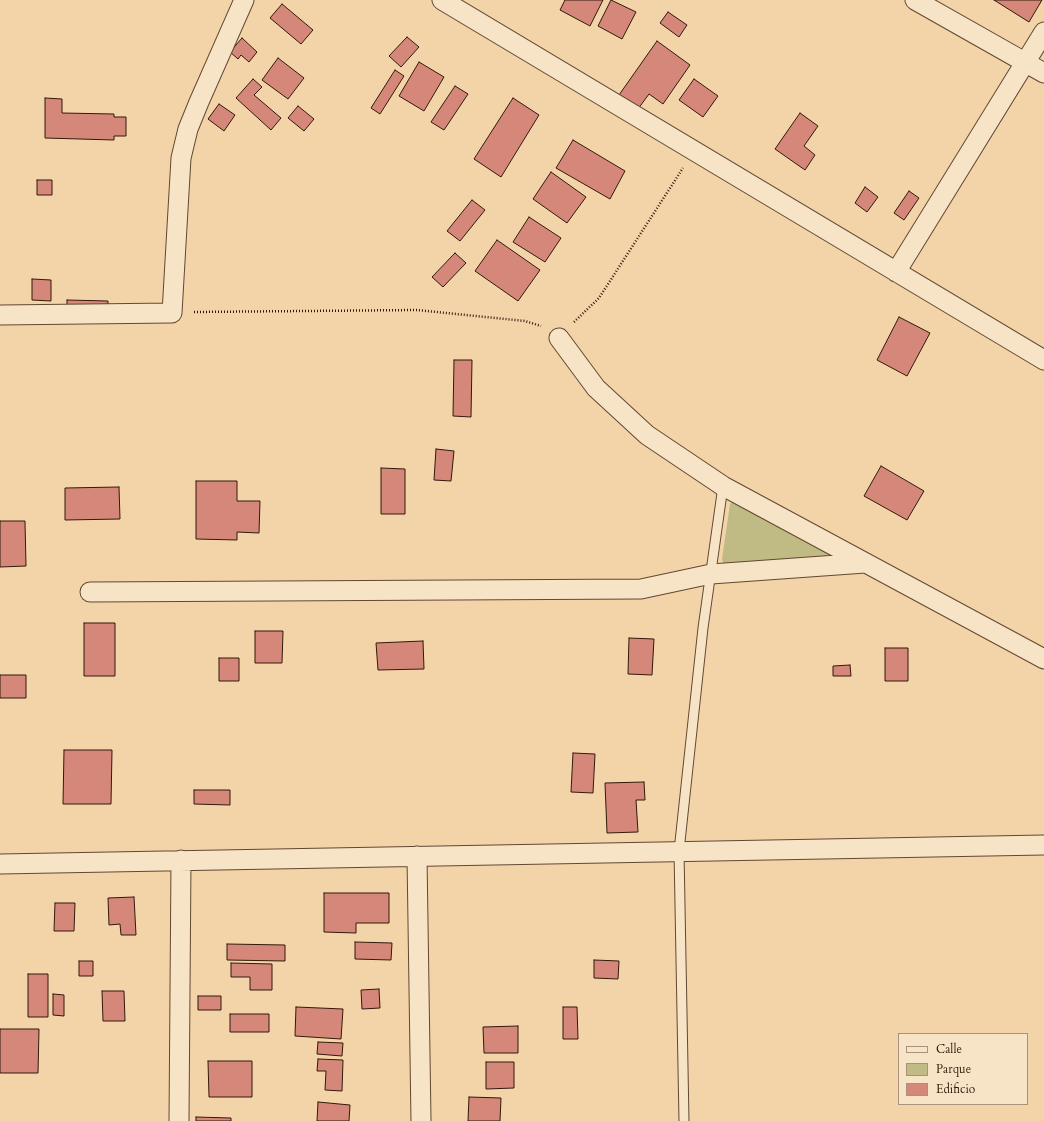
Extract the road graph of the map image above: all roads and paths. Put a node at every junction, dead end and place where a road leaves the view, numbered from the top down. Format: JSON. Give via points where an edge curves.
{"nodes":[{"id":1,"x":244,"y":0,"type":"edge"},
{"id":2,"x":442,"y":0,"type":"edge"},
{"id":3,"x":915,"y":0,"type":"edge"},
{"id":4,"x":1044,"y":32,"type":"edge"},
{"id":5,"x":1026,"y":63,"type":"junction"},
{"id":6,"x":1044,"y":73,"type":"edge"},
{"id":7,"x":694,"y":151,"type":"junction"},
{"id":8,"x":896,"y":272,"type":"junction"},
{"id":9,"x":172,"y":313,"type":"junction"},
{"id":10,"x":0,"y":315,"type":"edge"},
{"id":11,"x":559,"y":338,"type":"junction"},
{"id":12,"x":1044,"y":360,"type":"edge"},
{"id":13,"x":723,"y":486,"type":"junction"},
{"id":14,"x":865,"y":563,"type":"junction"},
{"id":15,"x":711,"y":574,"type":"junction"},
{"id":16,"x":90,"y":592,"type":"dead end"},
{"id":17,"x":1044,"y":658,"type":"edge"},
{"id":18,"x":1044,"y":845,"type":"edge"},
{"id":19,"x":679,"y":851,"type":"junction"},
{"id":20,"x":416,"y":856,"type":"junction"},
{"id":21,"x":180,"y":860,"type":"junction"},
{"id":22,"x":0,"y":864,"type":"edge"},
{"id":23,"x":179,"y":1121,"type":"edge"},
{"id":24,"x":421,"y":1121,"type":"edge"},
{"id":25,"x":684,"y":1121,"type":"edge"}],
"edges":[{"from":1,"to":9,"type":"street","via":[[188,129],[181,158]]},
{"from":2,"to":7,"type":"street"},
{"from":3,"to":5,"type":"street"},
{"from":4,"to":5,"type":"street"},
{"from":5,"to":6,"type":"street"},
{"from":5,"to":8,"type":"street"},
{"from":7,"to":8,"type":"street"},
{"from":7,"to":11,"type":"path","via":[[598,298]]},
{"from":8,"to":12,"type":"street"},
{"from":9,"to":10,"type":"street"},
{"from":9,"to":11,"type":"path","via":[[417,310],[524,321],[545,327]]},
{"from":11,"to":13,"type":"street","via":[[596,388],[647,434]]},
{"from":13,"to":14,"type":"street"},
{"from":13,"to":15,"type":"lane"},
{"from":14,"to":15,"type":"street"},
{"from":14,"to":17,"type":"street"},
{"from":15,"to":16,"type":"street","via":[[641,589]]},
{"from":15,"to":19,"type":"lane"},
{"from":18,"to":19,"type":"street"},
{"from":19,"to":20,"type":"street"},
{"from":19,"to":25,"type":"lane"},
{"from":20,"to":21,"type":"street"},
{"from":20,"to":24,"type":"street"},
{"from":21,"to":22,"type":"street"},
{"from":21,"to":23,"type":"street"}]}
